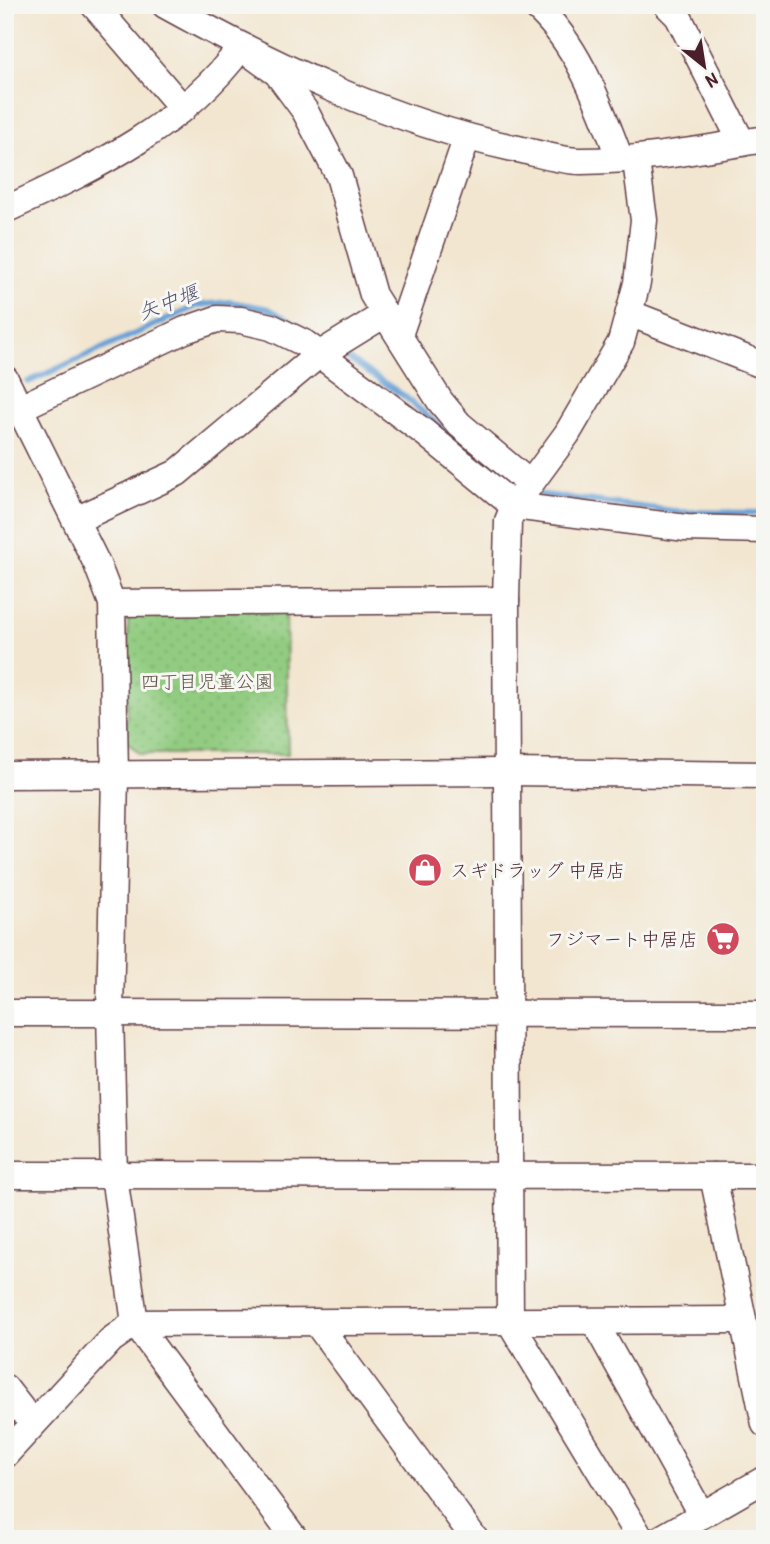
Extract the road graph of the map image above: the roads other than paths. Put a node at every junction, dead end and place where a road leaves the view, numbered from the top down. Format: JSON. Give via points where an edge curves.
{"nodes":[{"id":1,"x":94,"y":5,"type":"edge"},
{"id":2,"x":165,"y":5,"type":"edge"},
{"id":3,"x":534,"y":5,"type":"edge"},
{"id":4,"x":667,"y":5,"type":"edge"},
{"id":5,"x":241,"y":47,"type":"junction"},
{"id":6,"x":183,"y":108,"type":"junction"},
{"id":7,"x":467,"y":137,"type":"junction"},
{"id":8,"x":753,"y":141,"type":"edge"},
{"id":9,"x":628,"y":160,"type":"junction"},
{"id":10,"x":5,"y":210,"type":"edge"},
{"id":11,"x":629,"y":313,"type":"junction"},
{"id":12,"x":392,"y":324,"type":"junction"},
{"id":13,"x":317,"y":356,"type":"junction"},
{"id":14,"x":765,"y":366,"type":"edge"},
{"id":15,"x":5,"y":379,"type":"edge"},
{"id":16,"x":12,"y":411,"type":"edge"},
{"id":17,"x":529,"y":483,"type":"junction"},
{"id":18,"x":514,"y":506,"type":"junction"},
{"id":19,"x":76,"y":520,"type":"junction"},
{"id":20,"x":765,"y":530,"type":"edge"},
{"id":21,"x":506,"y":600,"type":"junction"},
{"id":22,"x":112,"y":603,"type":"junction"},
{"id":23,"x":507,"y":772,"type":"junction"},
{"id":24,"x":5,"y":775,"type":"edge"},
{"id":25,"x":115,"y":775,"type":"junction"},
{"id":26,"x":765,"y":775,"type":"edge"},
{"id":27,"x":110,"y":1012,"type":"junction"},
{"id":28,"x":5,"y":1013,"type":"edge"},
{"id":29,"x":510,"y":1013,"type":"junction"},
{"id":30,"x":765,"y":1014,"type":"edge"},
{"id":31,"x":5,"y":1175,"type":"edge"},
{"id":32,"x":114,"y":1176,"type":"junction"},
{"id":33,"x":511,"y":1176,"type":"junction"},
{"id":34,"x":713,"y":1176,"type":"junction"},
{"id":35,"x":765,"y":1177,"type":"edge"},
{"id":36,"x":743,"y":1320,"type":"junction"},
{"id":37,"x":316,"y":1322,"type":"junction"},
{"id":38,"x":510,"y":1322,"type":"junction"},
{"id":39,"x":135,"y":1323,"type":"junction"},
{"id":40,"x":595,"y":1323,"type":"junction"},
{"id":41,"x":5,"y":1388,"type":"edge"},
{"id":42,"x":33,"y":1424,"type":"junction"},
{"id":43,"x":765,"y":1424,"type":"edge"},
{"id":44,"x":5,"y":1455,"type":"edge"},
{"id":45,"x":765,"y":1479,"type":"edge"},
{"id":46,"x":701,"y":1514,"type":"junction"},
{"id":47,"x":295,"y":1539,"type":"edge"},
{"id":48,"x":475,"y":1539,"type":"edge"},
{"id":49,"x":641,"y":1539,"type":"edge"},
{"id":50,"x":660,"y":1539,"type":"edge"}],
"edges":[{"from":1,"to":6,"type":"street"},
{"from":2,"to":5,"type":"street"},
{"from":3,"to":9,"type":"street","via":[[556,24]]},
{"from":4,"to":8,"type":"street"},
{"from":5,"to":6,"type":"street","via":[[228,66]]},
{"from":5,"to":7,"type":"street","via":[[379,110]]},
{"from":5,"to":12,"type":"street","via":[[277,73],[305,111],[339,176],[373,295]]},
{"from":6,"to":10,"type":"street","via":[[122,151]]},
{"from":7,"to":9,"type":"street","via":[[578,161]]},
{"from":7,"to":12,"type":"street"},
{"from":8,"to":9,"type":"street"},
{"from":9,"to":11,"type":"street","via":[[644,220]]},
{"from":11,"to":14,"type":"street"},
{"from":11,"to":17,"type":"street","via":[[615,354],[567,434]]},
{"from":12,"to":13,"type":"street"},
{"from":12,"to":17,"type":"street","via":[[459,424]]},
{"from":13,"to":16,"type":"street","via":[[303,343],[271,327],[217,319]]},
{"from":13,"to":18,"type":"street","via":[[425,433]]},
{"from":13,"to":19,"type":"street","via":[[177,473]]},
{"from":15,"to":16,"type":"street"},
{"from":16,"to":19,"type":"street"},
{"from":17,"to":18,"type":"street"},
{"from":18,"to":20,"type":"street","via":[[686,528]]},
{"from":18,"to":21,"type":"street","via":[[508,521]]},
{"from":19,"to":22,"type":"street"},
{"from":21,"to":22,"type":"street"},
{"from":21,"to":23,"type":"street"},
{"from":22,"to":25,"type":"street"},
{"from":23,"to":25,"type":"street"},
{"from":23,"to":26,"type":"street"},
{"from":23,"to":29,"type":"street"},
{"from":24,"to":25,"type":"street"},
{"from":25,"to":27,"type":"street"},
{"from":27,"to":28,"type":"street"},
{"from":27,"to":29,"type":"street"},
{"from":27,"to":32,"type":"street"},
{"from":29,"to":30,"type":"street"},
{"from":29,"to":33,"type":"street"},
{"from":31,"to":32,"type":"street"},
{"from":32,"to":33,"type":"street"},
{"from":32,"to":39,"type":"street"},
{"from":33,"to":34,"type":"street"},
{"from":33,"to":38,"type":"street"},
{"from":34,"to":35,"type":"street"},
{"from":34,"to":36,"type":"street"},
{"from":36,"to":40,"type":"street"},
{"from":36,"to":43,"type":"street"},
{"from":37,"to":38,"type":"street"},
{"from":37,"to":39,"type":"street"},
{"from":37,"to":48,"type":"street"},
{"from":38,"to":40,"type":"street"},
{"from":38,"to":49,"type":"street"},
{"from":39,"to":42,"type":"street","via":[[111,1340]]},
{"from":39,"to":47,"type":"street"},
{"from":40,"to":46,"type":"street"},
{"from":41,"to":42,"type":"street"},
{"from":42,"to":44,"type":"street"},
{"from":45,"to":46,"type":"street"},
{"from":46,"to":50,"type":"street"}]}
